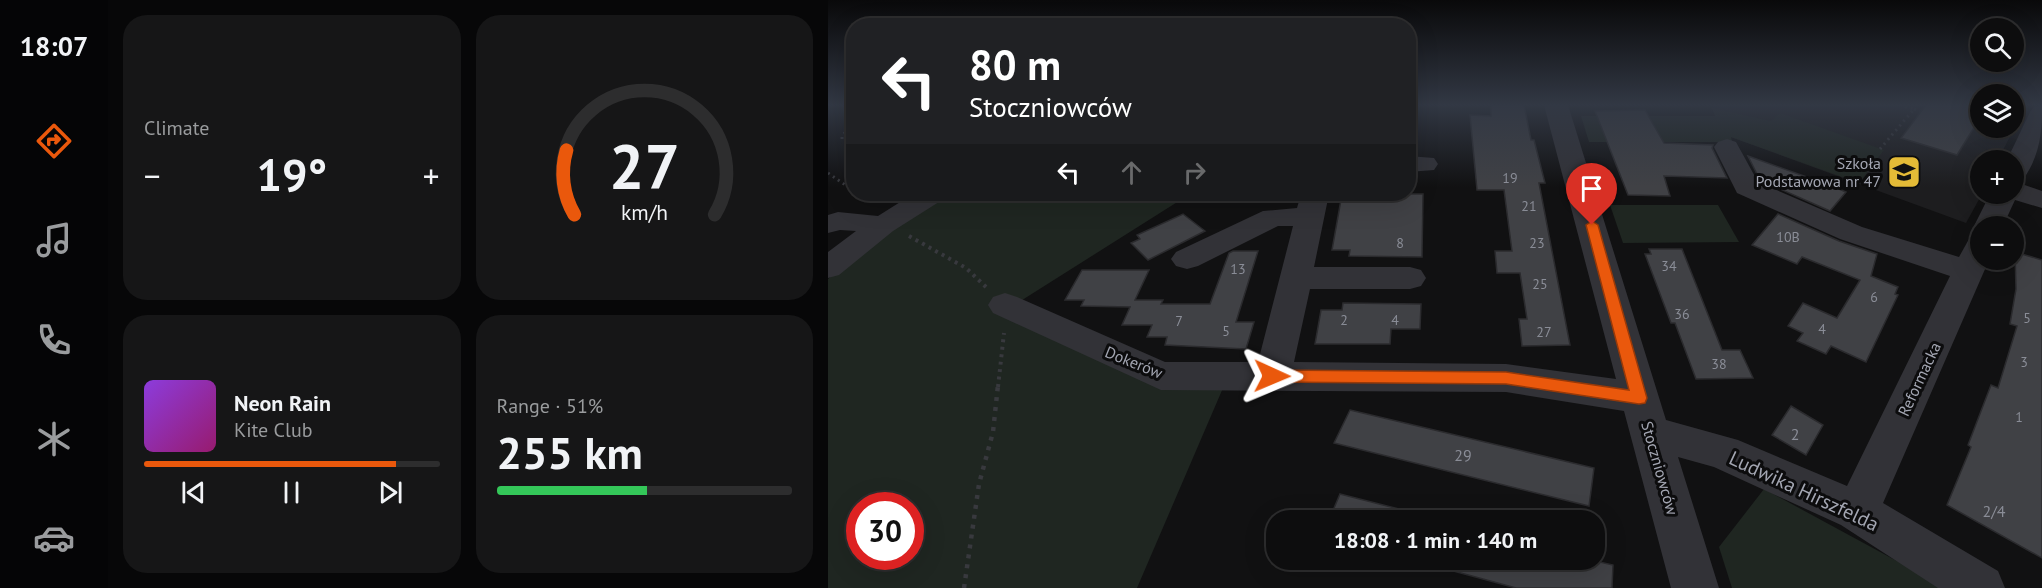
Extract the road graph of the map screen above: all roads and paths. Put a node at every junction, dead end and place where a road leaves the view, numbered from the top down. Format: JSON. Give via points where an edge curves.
{"nodes":[{"id":1,"x":845,"y":132,"type":"edge"},
{"id":2,"x":1564,"y":132,"type":"edge"},
{"id":3,"x":1894,"y":132,"type":"edge"},
{"id":4,"x":2033,"y":132,"type":"edge"},
{"id":5,"x":842,"y":139,"type":"dead end"},
{"id":6,"x":1727,"y":147,"type":"dead end"},
{"id":7,"x":1880,"y":149,"type":"dead end"},
{"id":8,"x":2024,"y":151,"type":"edge"},
{"id":9,"x":828,"y":172,"type":"edge"},
{"id":10,"x":846,"y":185,"type":"edge"},
{"id":11,"x":2024,"y":194,"type":"edge"},
{"id":12,"x":2042,"y":200,"type":"edge"},
{"id":13,"x":921,"y":201,"type":"edge"},
{"id":14,"x":1312,"y":205,"type":"edge"},
{"id":15,"x":828,"y":224,"type":"edge"},
{"id":16,"x":883,"y":225,"type":"junction"},
{"id":17,"x":1970,"y":258,"type":"edge"},
{"id":18,"x":1187,"y":259,"type":"dead end"},
{"id":19,"x":828,"y":268,"type":"edge"},
{"id":20,"x":1970,"y":268,"type":"edge"},
{"id":21,"x":1297,"y":278,"type":"junction"},
{"id":22,"x":1410,"y":278,"type":"dead end"},
{"id":23,"x":1005,"y":305,"type":"junction"},
{"id":24,"x":1272,"y":376,"type":"junction"},
{"id":25,"x":1644,"y":415,"type":"junction"},
{"id":26,"x":1857,"y":512,"type":"junction"},
{"id":27,"x":964,"y":588,"type":"edge"},
{"id":28,"x":1695,"y":588,"type":"edge"},
{"id":29,"x":1981,"y":588,"type":"edge"}],
"edges":[{"from":1,"to":5,"type":"path"},
{"from":2,"to":25,"type":"street","name":"Stoczniowców"},
{"from":3,"to":7,"type":"path"},
{"from":4,"to":8,"type":"street"},
{"from":6,"to":17,"type":"street","via":[[1747,187],[1851,233]]},
{"from":9,"to":10,"type":"path"},
{"from":11,"to":12,"type":"street"},
{"from":13,"to":16,"type":"street"},
{"from":14,"to":18,"type":"street","via":[[1273,217]]},
{"from":14,"to":21,"type":"street"},
{"from":15,"to":16,"type":"street"},
{"from":16,"to":19,"type":"street"},
{"from":16,"to":23,"type":"path","via":[[966,268]]},
{"from":20,"to":26,"type":"street","name":"Reformacka"},
{"from":21,"to":22,"type":"street"},
{"from":21,"to":24,"type":"street"},
{"from":23,"to":24,"type":"street","name":"Dokerów","via":[[1161,376]]},
{"from":23,"to":27,"type":"path","via":[[993,432],[979,484]]},
{"from":24,"to":25,"type":"street","name":"Dokerów","via":[[1506,378]]},
{"from":25,"to":26,"type":"street","name":"Ludwika Hirszfelda"},
{"from":25,"to":28,"type":"street","name":"Stoczniowców"},
{"from":26,"to":29,"type":"street","name":"Ludwika Hirszfelda"}]}
